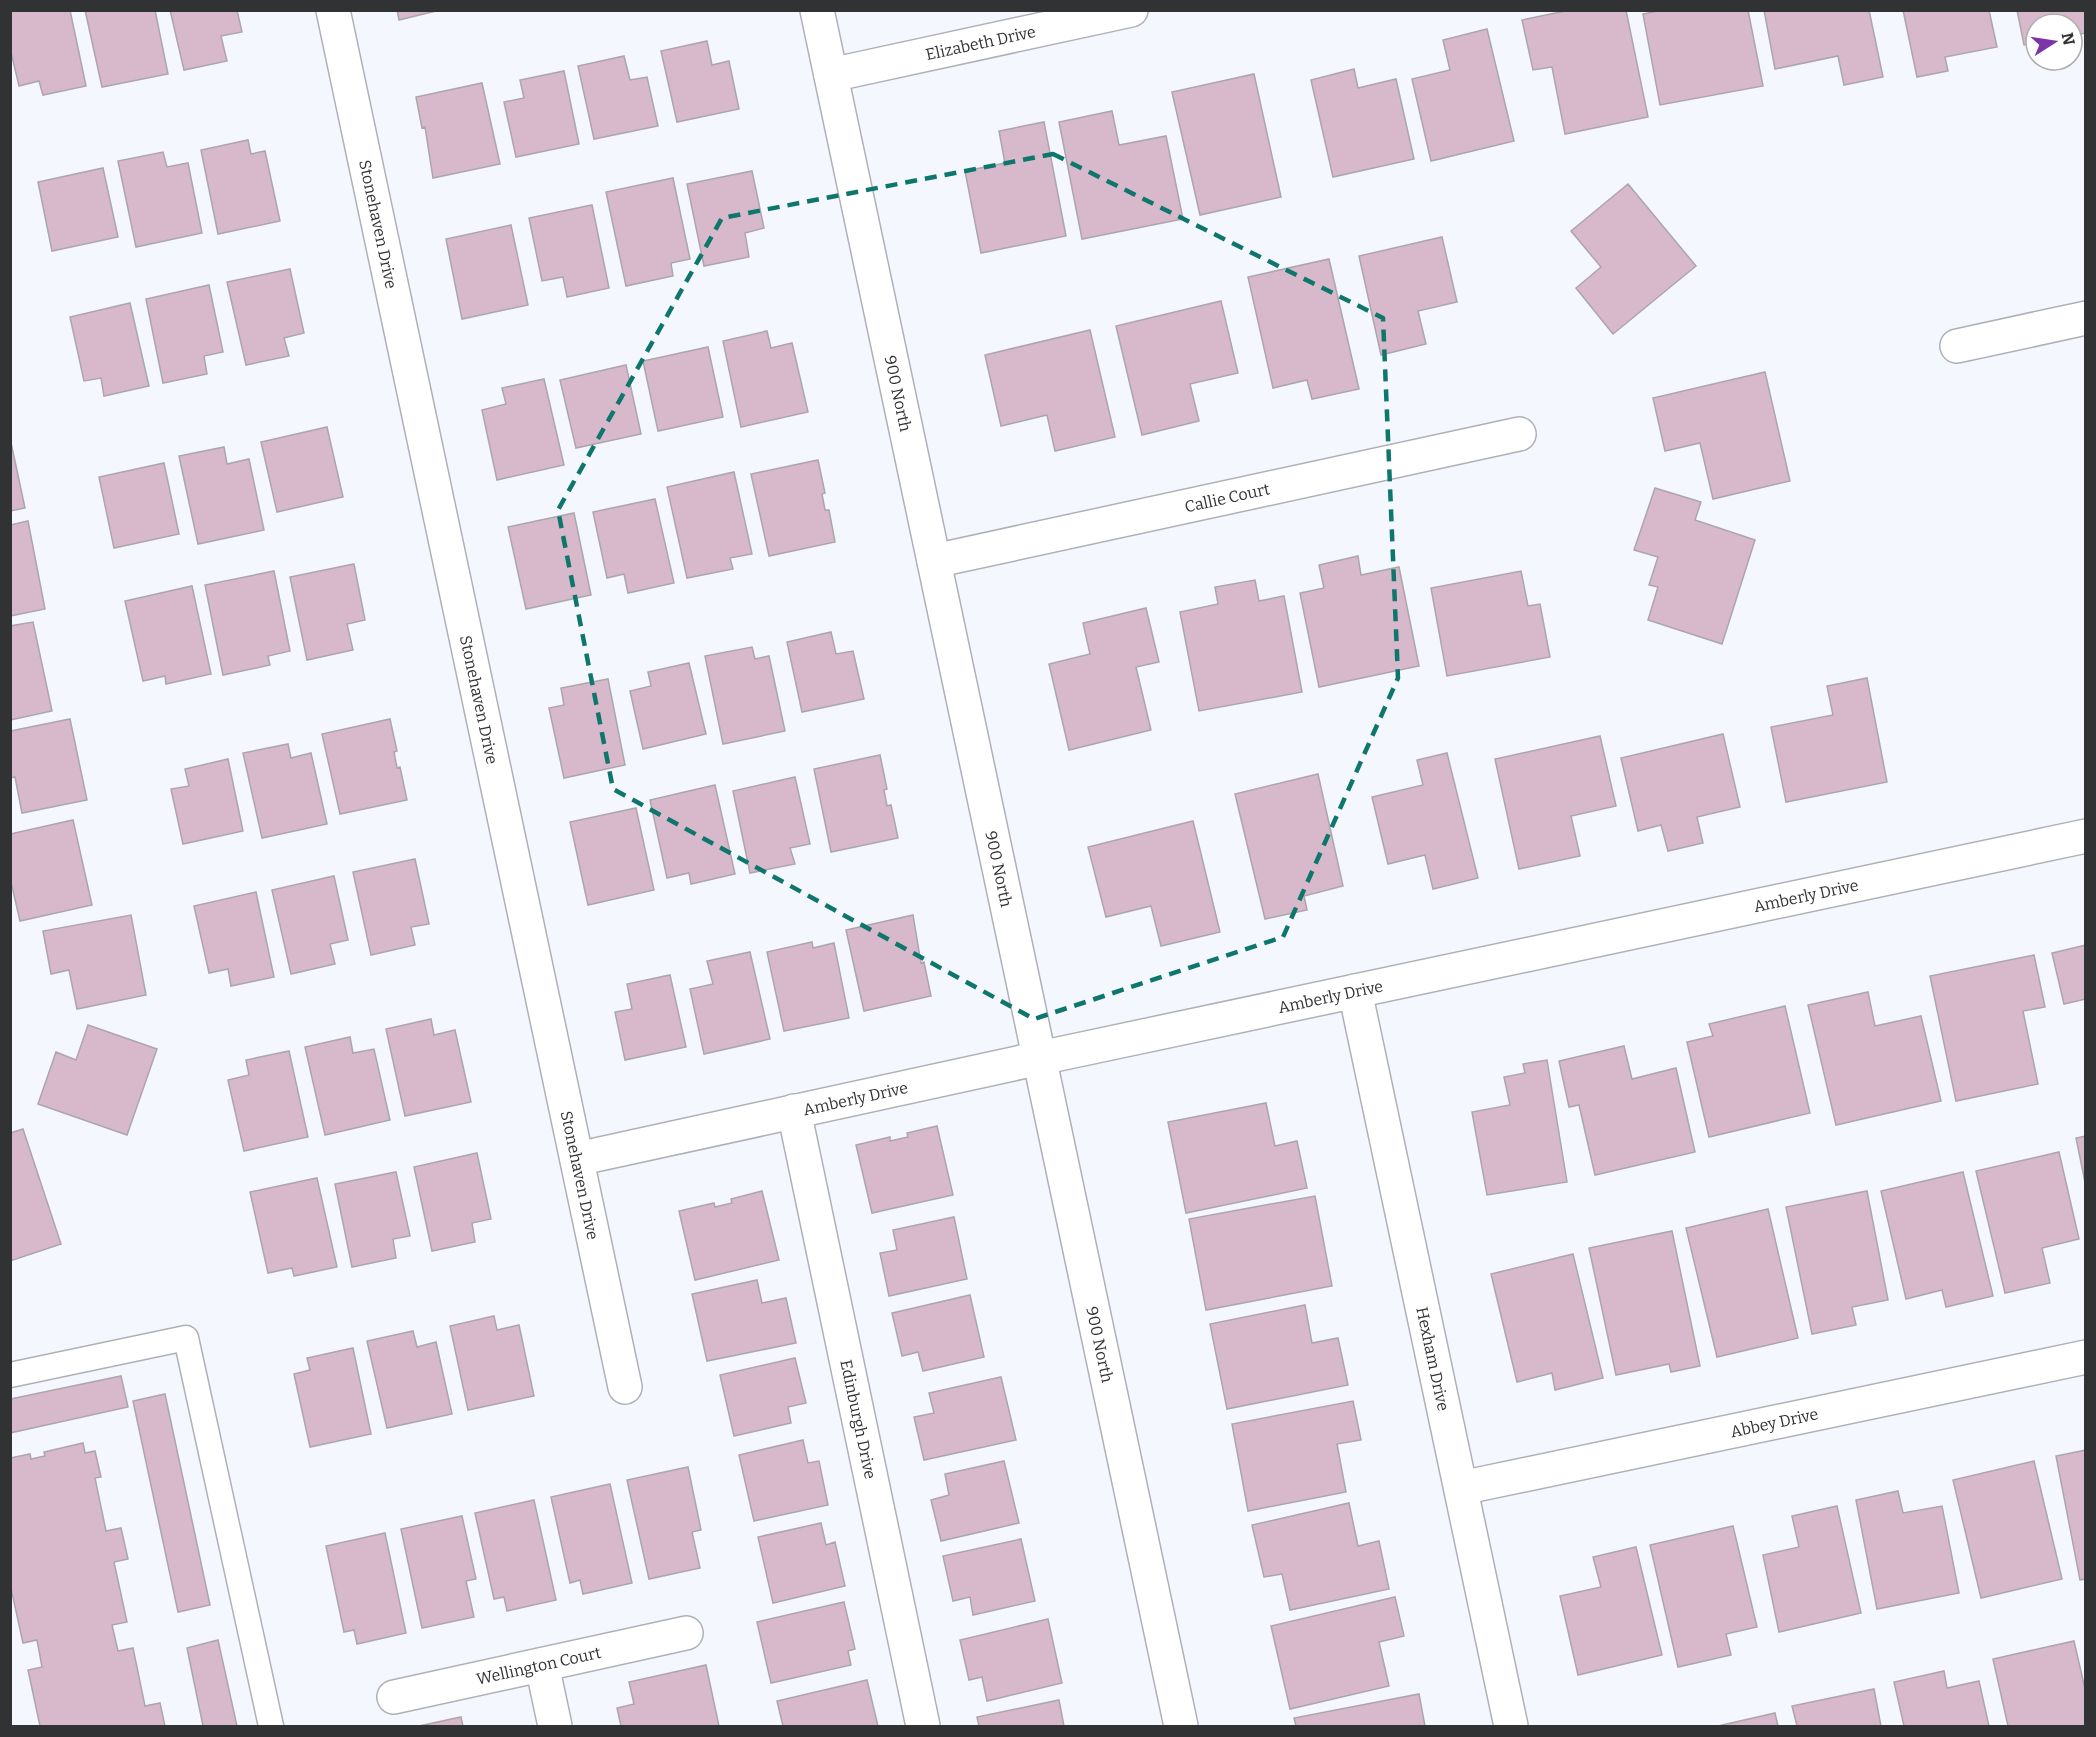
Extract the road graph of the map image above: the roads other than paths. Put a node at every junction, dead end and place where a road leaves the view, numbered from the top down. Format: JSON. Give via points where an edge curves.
{"nodes":[{"id":1,"x":333,"y":10,"type":"edge"},
{"id":2,"x":817,"y":10,"type":"edge"},
{"id":3,"x":1131,"y":10,"type":"edge"},
{"id":4,"x":831,"y":75,"type":"junction"},
{"id":5,"x":2085,"y":318,"type":"edge"},
{"id":6,"x":1957,"y":346,"type":"dead end"},
{"id":7,"x":1519,"y":435,"type":"dead end"},
{"id":8,"x":934,"y":561,"type":"junction"},
{"id":9,"x":2085,"y":836,"type":"edge"},
{"id":10,"x":1355,"y":991,"type":"junction"},
{"id":11,"x":1040,"y":1058,"type":"junction"},
{"id":12,"x":794,"y":1111,"type":"junction"},
{"id":13,"x":577,"y":1159,"type":"junction"},
{"id":14,"x":2085,"y":1357,"type":"edge"},
{"id":15,"x":10,"y":1375,"type":"edge"},
{"id":16,"x":625,"y":1388,"type":"dead end"},
{"id":17,"x":1461,"y":1488,"type":"junction"},
{"id":18,"x":686,"y":1633,"type":"dead end"},
{"id":19,"x":542,"y":1665,"type":"junction"},
{"id":20,"x":394,"y":1697,"type":"dead end"},
{"id":21,"x":271,"y":1726,"type":"edge"},
{"id":22,"x":555,"y":1726,"type":"edge"},
{"id":23,"x":923,"y":1726,"type":"edge"},
{"id":24,"x":1181,"y":1726,"type":"edge"},
{"id":25,"x":1511,"y":1726,"type":"edge"}],
"edges":[{"from":1,"to":13,"type":"street","name":"Stonehaven Drive"},
{"from":2,"to":4,"type":"street","name":"900 North"},
{"from":3,"to":4,"type":"street","name":"Elizabeth Drive"},
{"from":4,"to":8,"type":"street","name":"900 North"},
{"from":5,"to":6,"type":"street"},
{"from":7,"to":8,"type":"street","name":"Callie Court"},
{"from":8,"to":11,"type":"street","name":"900 North"},
{"from":9,"to":10,"type":"street","name":"Amberly Drive"},
{"from":10,"to":11,"type":"street","name":"Amberly Drive"},
{"from":10,"to":17,"type":"street","name":"Hexham Drive"},
{"from":11,"to":12,"type":"street","name":"Amberly Drive"},
{"from":11,"to":24,"type":"street","name":"900 North"},
{"from":12,"to":13,"type":"street","name":"Amberly Drive"},
{"from":12,"to":23,"type":"street","name":"Edinburgh Drive"},
{"from":13,"to":16,"type":"street","name":"Stonehaven Drive"},
{"from":14,"to":17,"type":"street","name":"Abbey Drive"},
{"from":15,"to":21,"type":"lane","via":[[186,1338]]},
{"from":17,"to":25,"type":"street","name":"Hexham Drive"},
{"from":18,"to":19,"type":"street","name":"Wellington Court"},
{"from":19,"to":20,"type":"street","name":"Wellington Court"},
{"from":19,"to":22,"type":"street"}]}
